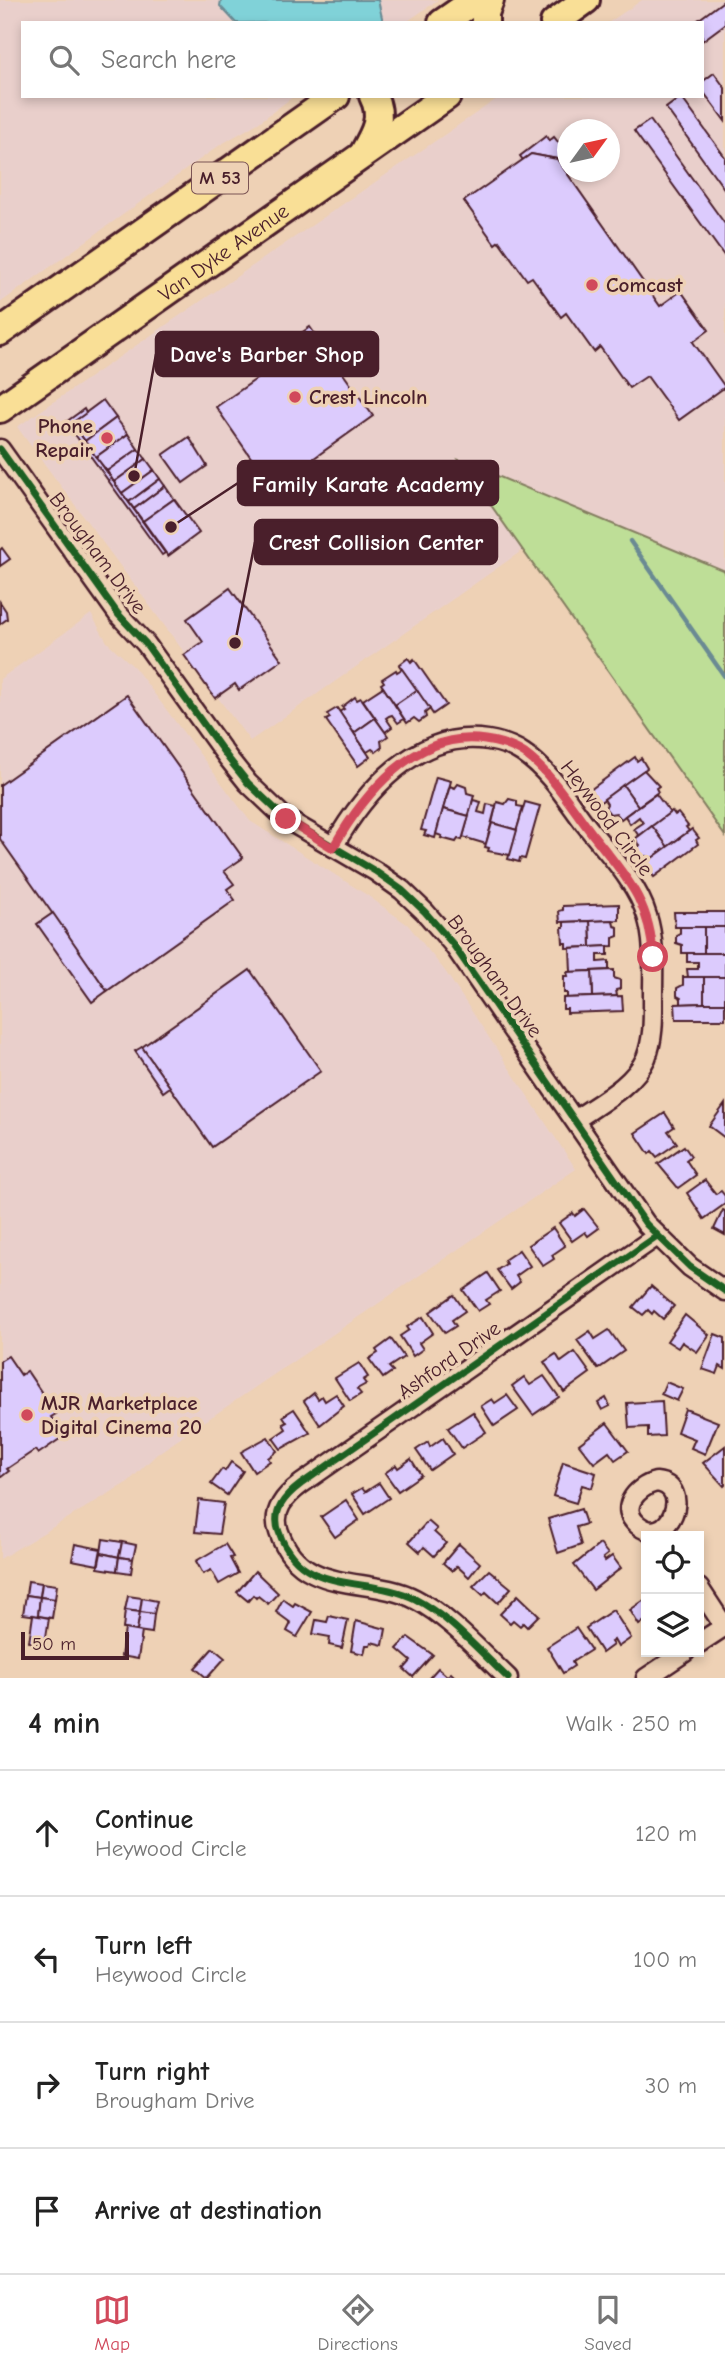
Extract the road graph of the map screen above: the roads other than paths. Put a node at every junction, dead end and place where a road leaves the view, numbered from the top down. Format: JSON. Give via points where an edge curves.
{"nodes":[{"id":1,"x":475,"y":0,"type":"edge"},
{"id":2,"x":490,"y":0,"type":"edge"},
{"id":3,"x":586,"y":0,"type":"edge"},
{"id":4,"x":445,"y":21,"type":"edge"},
{"id":5,"x":485,"y":21,"type":"edge"},
{"id":6,"x":557,"y":21,"type":"edge"},
{"id":7,"x":333,"y":98,"type":"edge"},
{"id":8,"x":374,"y":98,"type":"edge"},
{"id":9,"x":444,"y":98,"type":"edge"},
{"id":10,"x":363,"y":153,"type":"junction"},
{"id":11,"x":0,"y":332,"type":"edge"},
{"id":12,"x":0,"y":409,"type":"edge"},
{"id":13,"x":0,"y":449,"type":"edge"},
{"id":14,"x":333,"y":848,"type":"junction"},
{"id":15,"x":575,"y":1120,"type":"junction"},
{"id":16,"x":657,"y":1236,"type":"junction"},
{"id":17,"x":725,"y":1291,"type":"edge"},
{"id":18,"x":703,"y":1594,"type":"edge"},
{"id":19,"x":724,"y":1626,"type":"edge"},
{"id":20,"x":704,"y":1640,"type":"edge"},
{"id":21,"x":678,"y":1657,"type":"edge"},
{"id":22,"x":508,"y":1678,"type":"edge"},
{"id":23,"x":646,"y":1678,"type":"edge"}],
"edges":[{"from":1,"to":4,"type":"main road"},
{"from":2,"to":5,"type":"main road"},
{"from":3,"to":6,"type":"main road"},
{"from":7,"to":11,"type":"main road","number":"M 53"},
{"from":8,"to":10,"type":"main road","via":[[379,119]]},
{"from":9,"to":10,"type":"main road","name":"Van Dyke Avenue"},
{"from":10,"to":12,"type":"main road","name":"Van Dyke Avenue"},
{"from":13,"to":14,"type":"street","name":"Brougham Drive","via":[[118,614],[146,644],[248,783],[286,819]]},
{"from":14,"to":15,"type":"street","name":"Brougham Drive","via":[[375,871],[425,912],[452,943]]},
{"from":14,"to":15,"type":"street","name":"Heywood Circle","via":[[379,784],[430,747],[466,738],[494,741],[522,752],[548,776],[635,891],[647,915],[653,950],[653,1021],[646,1057],[620,1089]]},
{"from":15,"to":16,"type":"street","name":"Brougham Drive"},
{"from":16,"to":17,"type":"street","name":"Brougham Drive"},
{"from":16,"to":22,"type":"street","name":"Ashford Drive","via":[[301,1483],[280,1504],[275,1523],[295,1559],[336,1581],[412,1597],[444,1619]]},
{"from":18,"to":19,"type":"street"},
{"from":19,"to":20,"type":"street"},
{"from":21,"to":23,"type":"street"}]}
